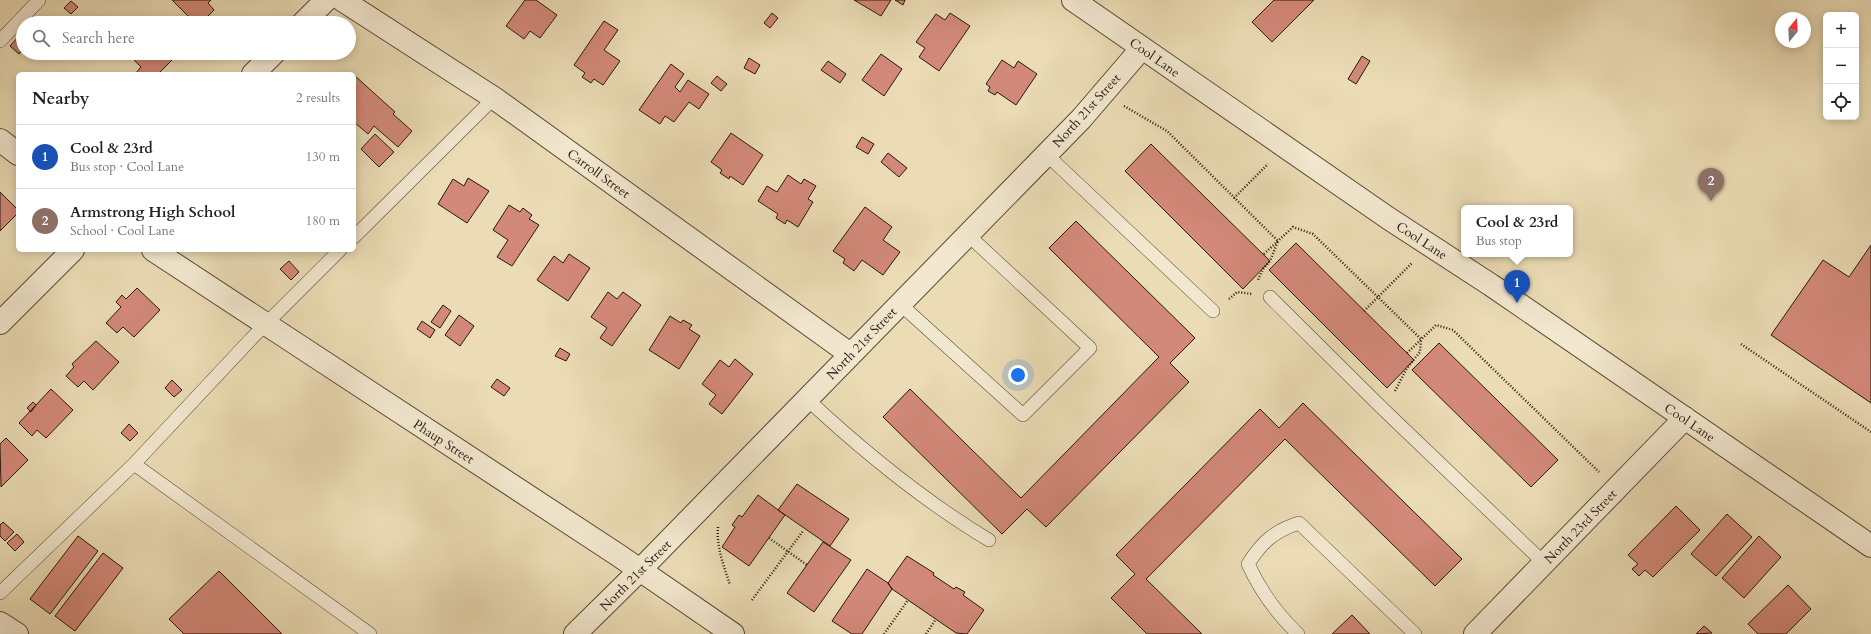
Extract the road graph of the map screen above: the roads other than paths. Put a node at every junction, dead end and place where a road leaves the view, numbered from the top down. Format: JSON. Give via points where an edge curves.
{"nodes":[{"id":1,"x":39,"y":0,"type":"edge"},
{"id":2,"x":326,"y":0,"type":"edge"},
{"id":3,"x":342,"y":0,"type":"edge"},
{"id":4,"x":1073,"y":0,"type":"edge"},
{"id":5,"x":24,"y":16,"type":"edge"},
{"id":6,"x":310,"y":16,"type":"edge"},
{"id":7,"x":16,"y":24,"type":"edge"},
{"id":8,"x":0,"y":41,"type":"edge"},
{"id":9,"x":1142,"y":48,"type":"junction"},
{"id":10,"x":267,"y":60,"type":"edge"},
{"id":11,"x":255,"y":72,"type":"edge"},
{"id":12,"x":494,"y":98,"type":"junction"},
{"id":13,"x":0,"y":140,"type":"edge"},
{"id":14,"x":16,"y":152,"type":"edge"},
{"id":15,"x":1046,"y":154,"type":"junction"},
{"id":16,"x":967,"y":234,"type":"junction"},
{"id":17,"x":356,"y":235,"type":"edge"},
{"id":18,"x":71,"y":252,"type":"edge"},
{"id":19,"x":156,"y":252,"type":"edge"},
{"id":20,"x":338,"y":252,"type":"edge"},
{"id":21,"x":1270,"y":297,"type":"dead end"},
{"id":22,"x":899,"y":303,"type":"junction"},
{"id":23,"x":1213,"y":311,"type":"dead end"},
{"id":24,"x":0,"y":323,"type":"edge"},
{"id":25,"x":266,"y":324,"type":"junction"},
{"id":26,"x":850,"y":354,"type":"junction"},
{"id":27,"x":807,"y":398,"type":"junction"},
{"id":28,"x":1685,"y":418,"type":"junction"},
{"id":29,"x":134,"y":464,"type":"junction"},
{"id":30,"x":989,"y":540,"type":"dead end"},
{"id":31,"x":1871,"y":546,"type":"edge"},
{"id":32,"x":1544,"y":564,"type":"junction"},
{"id":33,"x":640,"y":570,"type":"junction"},
{"id":34,"x":0,"y":593,"type":"edge"},
{"id":35,"x":0,"y":623,"type":"edge"},
{"id":36,"x":16,"y":634,"type":"edge"},
{"id":37,"x":370,"y":634,"type":"edge"},
{"id":38,"x":575,"y":634,"type":"edge"},
{"id":39,"x":733,"y":634,"type":"edge"},
{"id":40,"x":1298,"y":634,"type":"edge"},
{"id":41,"x":1415,"y":634,"type":"edge"},
{"id":42,"x":1475,"y":634,"type":"edge"}],
"edges":[{"from":1,"to":5,"type":"lane"},
{"from":2,"to":6,"type":"street"},
{"from":3,"to":12,"type":"street","name":"Carroll Street"},
{"from":4,"to":9,"type":"street","name":"Cool Lane"},
{"from":7,"to":8,"type":"lane"},
{"from":9,"to":15,"type":"street","name":"North 21st Street"},
{"from":9,"to":28,"type":"street","name":"Cool Lane","via":[[1375,210],[1491,285]]},
{"from":10,"to":11,"type":"street"},
{"from":12,"to":17,"type":"lane"},
{"from":12,"to":26,"type":"street","name":"Carroll Street"},
{"from":13,"to":14,"type":"street"},
{"from":15,"to":16,"type":"street","name":"North 21st Street"},
{"from":15,"to":23,"type":"lane"},
{"from":16,"to":22,"type":"street","name":"North 21st Street"},
{"from":16,"to":22,"type":"lane","via":[[1090,348],[1023,415]]},
{"from":18,"to":24,"type":"street"},
{"from":19,"to":25,"type":"street","name":"Phaup Street"},
{"from":20,"to":25,"type":"lane"},
{"from":21,"to":32,"type":"lane"},
{"from":22,"to":26,"type":"street","name":"North 21st Street"},
{"from":25,"to":29,"type":"lane"},
{"from":25,"to":33,"type":"street","name":"Phaup Street"},
{"from":26,"to":27,"type":"street","name":"North 21st Street"},
{"from":27,"to":30,"type":"lane","via":[[851,441],[960,523]]},
{"from":27,"to":33,"type":"street","name":"North 21st Street"},
{"from":28,"to":31,"type":"street","name":"Cool Lane"},
{"from":28,"to":32,"type":"street","name":"North 23rd Street"},
{"from":29,"to":34,"type":"lane"},
{"from":29,"to":37,"type":"lane"},
{"from":32,"to":42,"type":"street","name":"North 23rd Street"},
{"from":33,"to":38,"type":"street","name":"North 21st Street"},
{"from":33,"to":39,"type":"street","name":"Phaup Street"},
{"from":35,"to":36,"type":"street"},
{"from":40,"to":41,"type":"lane","via":[[1283,620],[1256,581],[1248,564],[1259,547],[1282,528],[1299,524]]}]}
